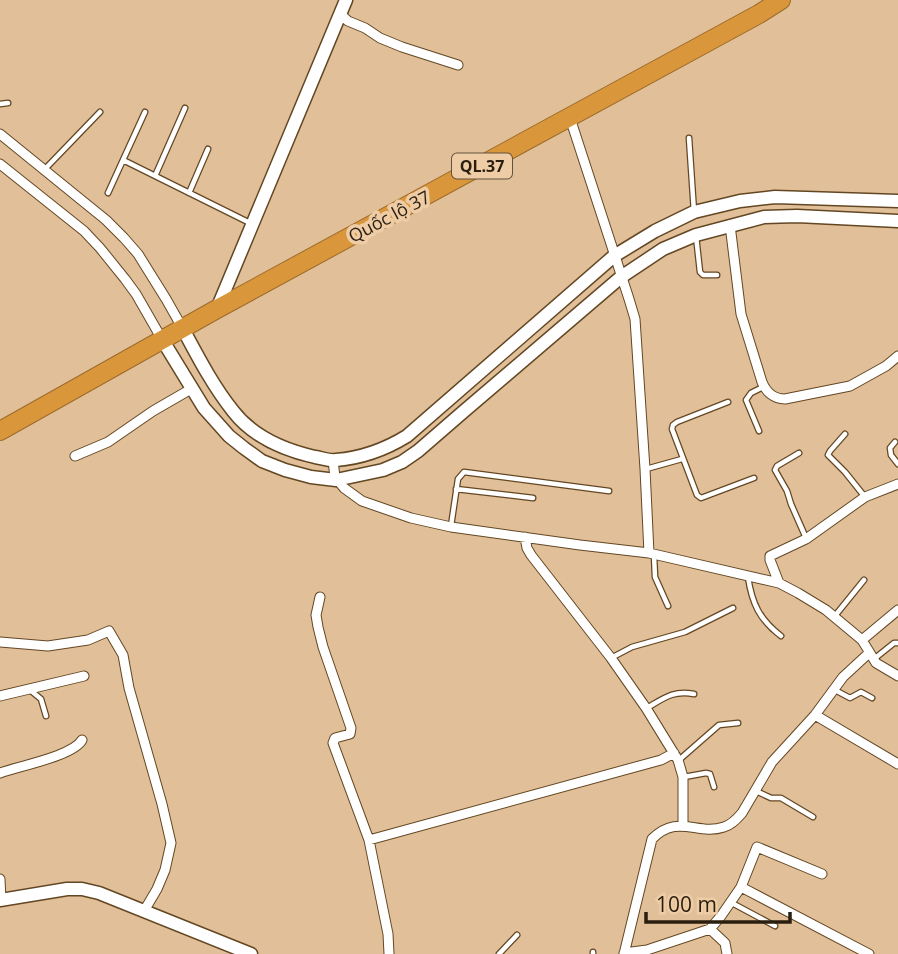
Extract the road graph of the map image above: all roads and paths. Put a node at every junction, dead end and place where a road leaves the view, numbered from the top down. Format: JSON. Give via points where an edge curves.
{"nodes":[{"id":1,"x":346,"y":0,"type":"edge"},
{"id":2,"x":779,"y":1,"type":"edge"},
{"id":3,"x":341,"y":14,"type":"junction"},
{"id":4,"x":458,"y":65,"type":"dead end"},
{"id":5,"x":8,"y":103,"type":"dead end"},
{"id":6,"x":0,"y":104,"type":"edge"},
{"id":7,"x":185,"y":108,"type":"dead end"},
{"id":8,"x":100,"y":112,"type":"dead end"},
{"id":9,"x":145,"y":113,"type":"dead end"},
{"id":10,"x":570,"y":118,"type":"junction"},
{"id":11,"x":0,"y":134,"type":"edge"},
{"id":12,"x":689,"y":138,"type":"dead end"},
{"id":13,"x":208,"y":149,"type":"dead end"},
{"id":14,"x":123,"y":160,"type":"junction"},
{"id":15,"x":0,"y":164,"type":"edge"},
{"id":16,"x":45,"y":170,"type":"junction"},
{"id":17,"x":155,"y":176,"type":"junction"},
{"id":18,"x":108,"y":193,"type":"dead end"},
{"id":19,"x":189,"y":193,"type":"junction"},
{"id":20,"x":898,"y":201,"type":"edge"},
{"id":21,"x":694,"y":212,"type":"junction"},
{"id":22,"x":898,"y":221,"type":"edge"},
{"id":23,"x":253,"y":225,"type":"junction"},
{"id":24,"x":730,"y":225,"type":"junction"},
{"id":25,"x":696,"y":235,"type":"junction"},
{"id":26,"x":614,"y":256,"type":"junction"},
{"id":27,"x":716,"y":275,"type":"dead end"},
{"id":28,"x":621,"y":277,"type":"junction"},
{"id":29,"x":217,"y":309,"type":"junction"},
{"id":30,"x":174,"y":334,"type":"junction"},
{"id":31,"x":898,"y":356,"type":"edge"},
{"id":32,"x":764,"y":387,"type":"junction"},
{"id":33,"x":191,"y":389,"type":"junction"},
{"id":34,"x":728,"y":402,"type":"dead end"},
{"id":35,"x":0,"y":431,"type":"edge"},
{"id":36,"x":759,"y":431,"type":"dead end"},
{"id":37,"x":845,"y":434,"type":"dead end"},
{"id":38,"x":895,"y":442,"type":"dead end"},
{"id":39,"x":799,"y":453,"type":"dead end"},
{"id":40,"x":75,"y":456,"type":"dead end"},
{"id":41,"x":682,"y":459,"type":"junction"},
{"id":42,"x":898,"y":464,"type":"edge"},
{"id":43,"x":334,"y":469,"type":"junction"},
{"id":44,"x":645,"y":469,"type":"junction"},
{"id":45,"x":754,"y":478,"type":"dead end"},
{"id":46,"x":898,"y":484,"type":"edge"},
{"id":47,"x":456,"y":489,"type":"junction"},
{"id":48,"x":609,"y":491,"type":"dead end"},
{"id":49,"x":865,"y":497,"type":"junction"},
{"id":50,"x":533,"y":498,"type":"dead end"},
{"id":51,"x":451,"y":527,"type":"junction"},
{"id":52,"x":525,"y":537,"type":"junction"},
{"id":53,"x":806,"y":539,"type":"junction"},
{"id":54,"x":651,"y":553,"type":"junction"},
{"id":55,"x":748,"y":576,"type":"junction"},
{"id":56,"x":864,"y":580,"type":"dead end"},
{"id":57,"x":779,"y":583,"type":"junction"},
{"id":58,"x":320,"y":597,"type":"dead end"},
{"id":59,"x":668,"y":606,"type":"dead end"},
{"id":60,"x":733,"y":608,"type":"dead end"},
{"id":61,"x":897,"y":613,"type":"edge"},
{"id":62,"x":834,"y":617,"type":"junction"},
{"id":63,"x":781,"y":636,"type":"dead end"},
{"id":64,"x":862,"y":640,"type":"junction"},
{"id":65,"x":0,"y":642,"type":"edge"},
{"id":66,"x":898,"y":643,"type":"edge"},
{"id":67,"x":871,"y":656,"type":"junction"},
{"id":68,"x":611,"y":659,"type":"junction"},
{"id":69,"x":84,"y":676,"type":"dead end"},
{"id":70,"x":898,"y":676,"type":"edge"},
{"id":71,"x":30,"y":690,"type":"junction"},
{"id":72,"x":835,"y":690,"type":"junction"},
{"id":73,"x":694,"y":694,"type":"dead end"},
{"id":74,"x":0,"y":696,"type":"edge"},
{"id":75,"x":872,"y":698,"type":"dead end"},
{"id":76,"x":646,"y":709,"type":"junction"},
{"id":77,"x":815,"y":715,"type":"junction"},
{"id":78,"x":46,"y":716,"type":"dead end"},
{"id":79,"x":738,"y":723,"type":"dead end"},
{"id":80,"x":82,"y":740,"type":"dead end"},
{"id":81,"x":676,"y":757,"type":"junction"},
{"id":82,"x":898,"y":764,"type":"edge"},
{"id":83,"x":0,"y":773,"type":"edge"},
{"id":84,"x":683,"y":777,"type":"junction"},
{"id":85,"x":714,"y":787,"type":"dead end"},
{"id":86,"x":755,"y":790,"type":"junction"},
{"id":87,"x":813,"y":817,"type":"dead end"},
{"id":88,"x":682,"y":825,"type":"junction"},
{"id":89,"x":369,"y":840,"type":"junction"},
{"id":90,"x":822,"y":874,"type":"dead end"},
{"id":91,"x":0,"y":879,"type":"edge"},
{"id":92,"x":741,"y":887,"type":"junction"},
{"id":93,"x":1,"y":900,"type":"edge"},
{"id":94,"x":731,"y":902,"type":"junction"},
{"id":95,"x":144,"y":911,"type":"junction"},
{"id":96,"x":775,"y":926,"type":"dead end"},
{"id":97,"x":710,"y":929,"type":"junction"},
{"id":98,"x":517,"y":935,"type":"dead end"},
{"id":99,"x":251,"y":954,"type":"edge"},
{"id":100,"x":389,"y":954,"type":"edge"},
{"id":101,"x":499,"y":954,"type":"edge"},
{"id":102,"x":624,"y":954,"type":"edge"},
{"id":103,"x":727,"y":954,"type":"edge"},
{"id":104,"x":869,"y":954,"type":"edge"}],
"edges":[{"from":1,"to":3,"type":"main road"},
{"from":2,"to":10,"type":"highway","name":"Quốc lộ 37","number":"QL.37"},
{"from":3,"to":4,"type":"street","via":[[380,38]]},
{"from":3,"to":23,"type":"main road"},
{"from":5,"to":6,"type":"lane"},
{"from":7,"to":17,"type":"lane"},
{"from":8,"to":16,"type":"lane"},
{"from":9,"to":14,"type":"lane"},
{"from":10,"to":26,"type":"street"},
{"from":10,"to":29,"type":"highway","name":"Quốc lộ 37","number":"QL.37"},
{"from":11,"to":16,"type":"street"},
{"from":12,"to":21,"type":"lane"},
{"from":13,"to":19,"type":"lane"},
{"from":14,"to":17,"type":"lane"},
{"from":14,"to":18,"type":"lane"},
{"from":15,"to":30,"type":"street","via":[[84,231]]},
{"from":16,"to":30,"type":"street","via":[[106,220],[138,254],[166,299]]},
{"from":17,"to":19,"type":"lane"},
{"from":19,"to":23,"type":"lane"},
{"from":20,"to":21,"type":"main road","via":[[775,197]]},
{"from":21,"to":26,"type":"main road"},
{"from":22,"to":24,"type":"main road","via":[[775,216]]},
{"from":23,"to":29,"type":"main road"},
{"from":24,"to":25,"type":"main road"},
{"from":24,"to":32,"type":"street","via":[[741,314]]},
{"from":25,"to":27,"type":"lane","via":[[700,272]]},
{"from":25,"to":28,"type":"main road","via":[[663,249]]},
{"from":26,"to":28,"type":"street"},
{"from":26,"to":43,"type":"main road","via":[[407,436]]},
{"from":28,"to":43,"type":"main road","via":[[418,452],[383,470]]},
{"from":28,"to":44,"type":"street","via":[[635,319]]},
{"from":29,"to":30,"type":"highway","name":"Quốc lộ 37","number":"QL.37"},
{"from":30,"to":33,"type":"main road"},
{"from":30,"to":35,"type":"highway","name":"Quốc lộ 37","number":"QL.37"},
{"from":30,"to":43,"type":"main road","via":[[225,401],[258,435]]},
{"from":31,"to":32,"type":"street","via":[[850,386],[780,399]]},
{"from":32,"to":36,"type":"lane","via":[[746,400]]},
{"from":33,"to":40,"type":"street","via":[[108,442]]},
{"from":33,"to":43,"type":"main road","via":[[215,422],[262,461],[311,477]]},
{"from":34,"to":41,"type":"lane","via":[[673,425]]},
{"from":37,"to":49,"type":"lane","via":[[828,455]]},
{"from":38,"to":42,"type":"lane","via":[[890,452]]},
{"from":39,"to":53,"type":"lane","via":[[775,470]]},
{"from":41,"to":44,"type":"lane"},
{"from":41,"to":45,"type":"lane","via":[[701,498]]},
{"from":43,"to":51,"type":"street","via":[[362,501]]},
{"from":44,"to":54,"type":"street"},
{"from":46,"to":49,"type":"street"},
{"from":47,"to":48,"type":"lane","via":[[460,475],[468,472]]},
{"from":47,"to":50,"type":"lane"},
{"from":47,"to":51,"type":"lane"},
{"from":49,"to":53,"type":"street"},
{"from":51,"to":52,"type":"street"},
{"from":52,"to":54,"type":"street"},
{"from":52,"to":68,"type":"street","via":[[531,555]]},
{"from":53,"to":57,"type":"street","via":[[770,556]]},
{"from":54,"to":55,"type":"street"},
{"from":54,"to":59,"type":"lane","via":[[655,577]]},
{"from":55,"to":57,"type":"street"},
{"from":55,"to":63,"type":"lane","via":[[754,604]]},
{"from":56,"to":62,"type":"lane"},
{"from":57,"to":62,"type":"street"},
{"from":58,"to":89,"type":"street","via":[[318,627],[351,728],[350,734],[333,743]]},
{"from":60,"to":68,"type":"lane","via":[[685,632],[632,647]]},
{"from":61,"to":64,"type":"street"},
{"from":62,"to":64,"type":"street"},
{"from":64,"to":67,"type":"street"},
{"from":65,"to":95,"type":"street","via":[[48,646],[88,640],[109,631],[123,654],[171,843],[161,880]]},
{"from":66,"to":67,"type":"lane"},
{"from":67,"to":70,"type":"street"},
{"from":67,"to":72,"type":"street","via":[[849,671]]},
{"from":68,"to":76,"type":"street"},
{"from":69,"to":71,"type":"street"},
{"from":71,"to":74,"type":"street"},
{"from":71,"to":78,"type":"lane","via":[[41,699]]},
{"from":72,"to":75,"type":"lane","via":[[850,698],[861,692]]},
{"from":72,"to":77,"type":"street"},
{"from":73,"to":76,"type":"lane","via":[[672,694]]},
{"from":76,"to":81,"type":"street"},
{"from":77,"to":82,"type":"street"},
{"from":77,"to":86,"type":"street","via":[[772,762]]},
{"from":79,"to":81,"type":"lane","via":[[719,725]]},
{"from":80,"to":83,"type":"street","via":[[64,753]]},
{"from":81,"to":84,"type":"street"},
{"from":81,"to":89,"type":"street"},
{"from":84,"to":85,"type":"lane","via":[[710,774]]},
{"from":84,"to":88,"type":"street"},
{"from":86,"to":87,"type":"lane"},
{"from":86,"to":88,"type":"street","via":[[742,813],[724,827]]},
{"from":88,"to":102,"type":"street","via":[[652,839]]},
{"from":89,"to":100,"type":"street"},
{"from":90,"to":92,"type":"street","via":[[757,847]]},
{"from":91,"to":93,"type":"street"},
{"from":92,"to":94,"type":"street"},
{"from":92,"to":104,"type":"street"},
{"from":93,"to":95,"type":"main road","via":[[82,888]]},
{"from":94,"to":96,"type":"lane"},
{"from":94,"to":97,"type":"street"},
{"from":95,"to":99,"type":"main road"},
{"from":97,"to":102,"type":"street"},
{"from":97,"to":103,"type":"street","via":[[725,943]]},
{"from":98,"to":101,"type":"lane"}]}
